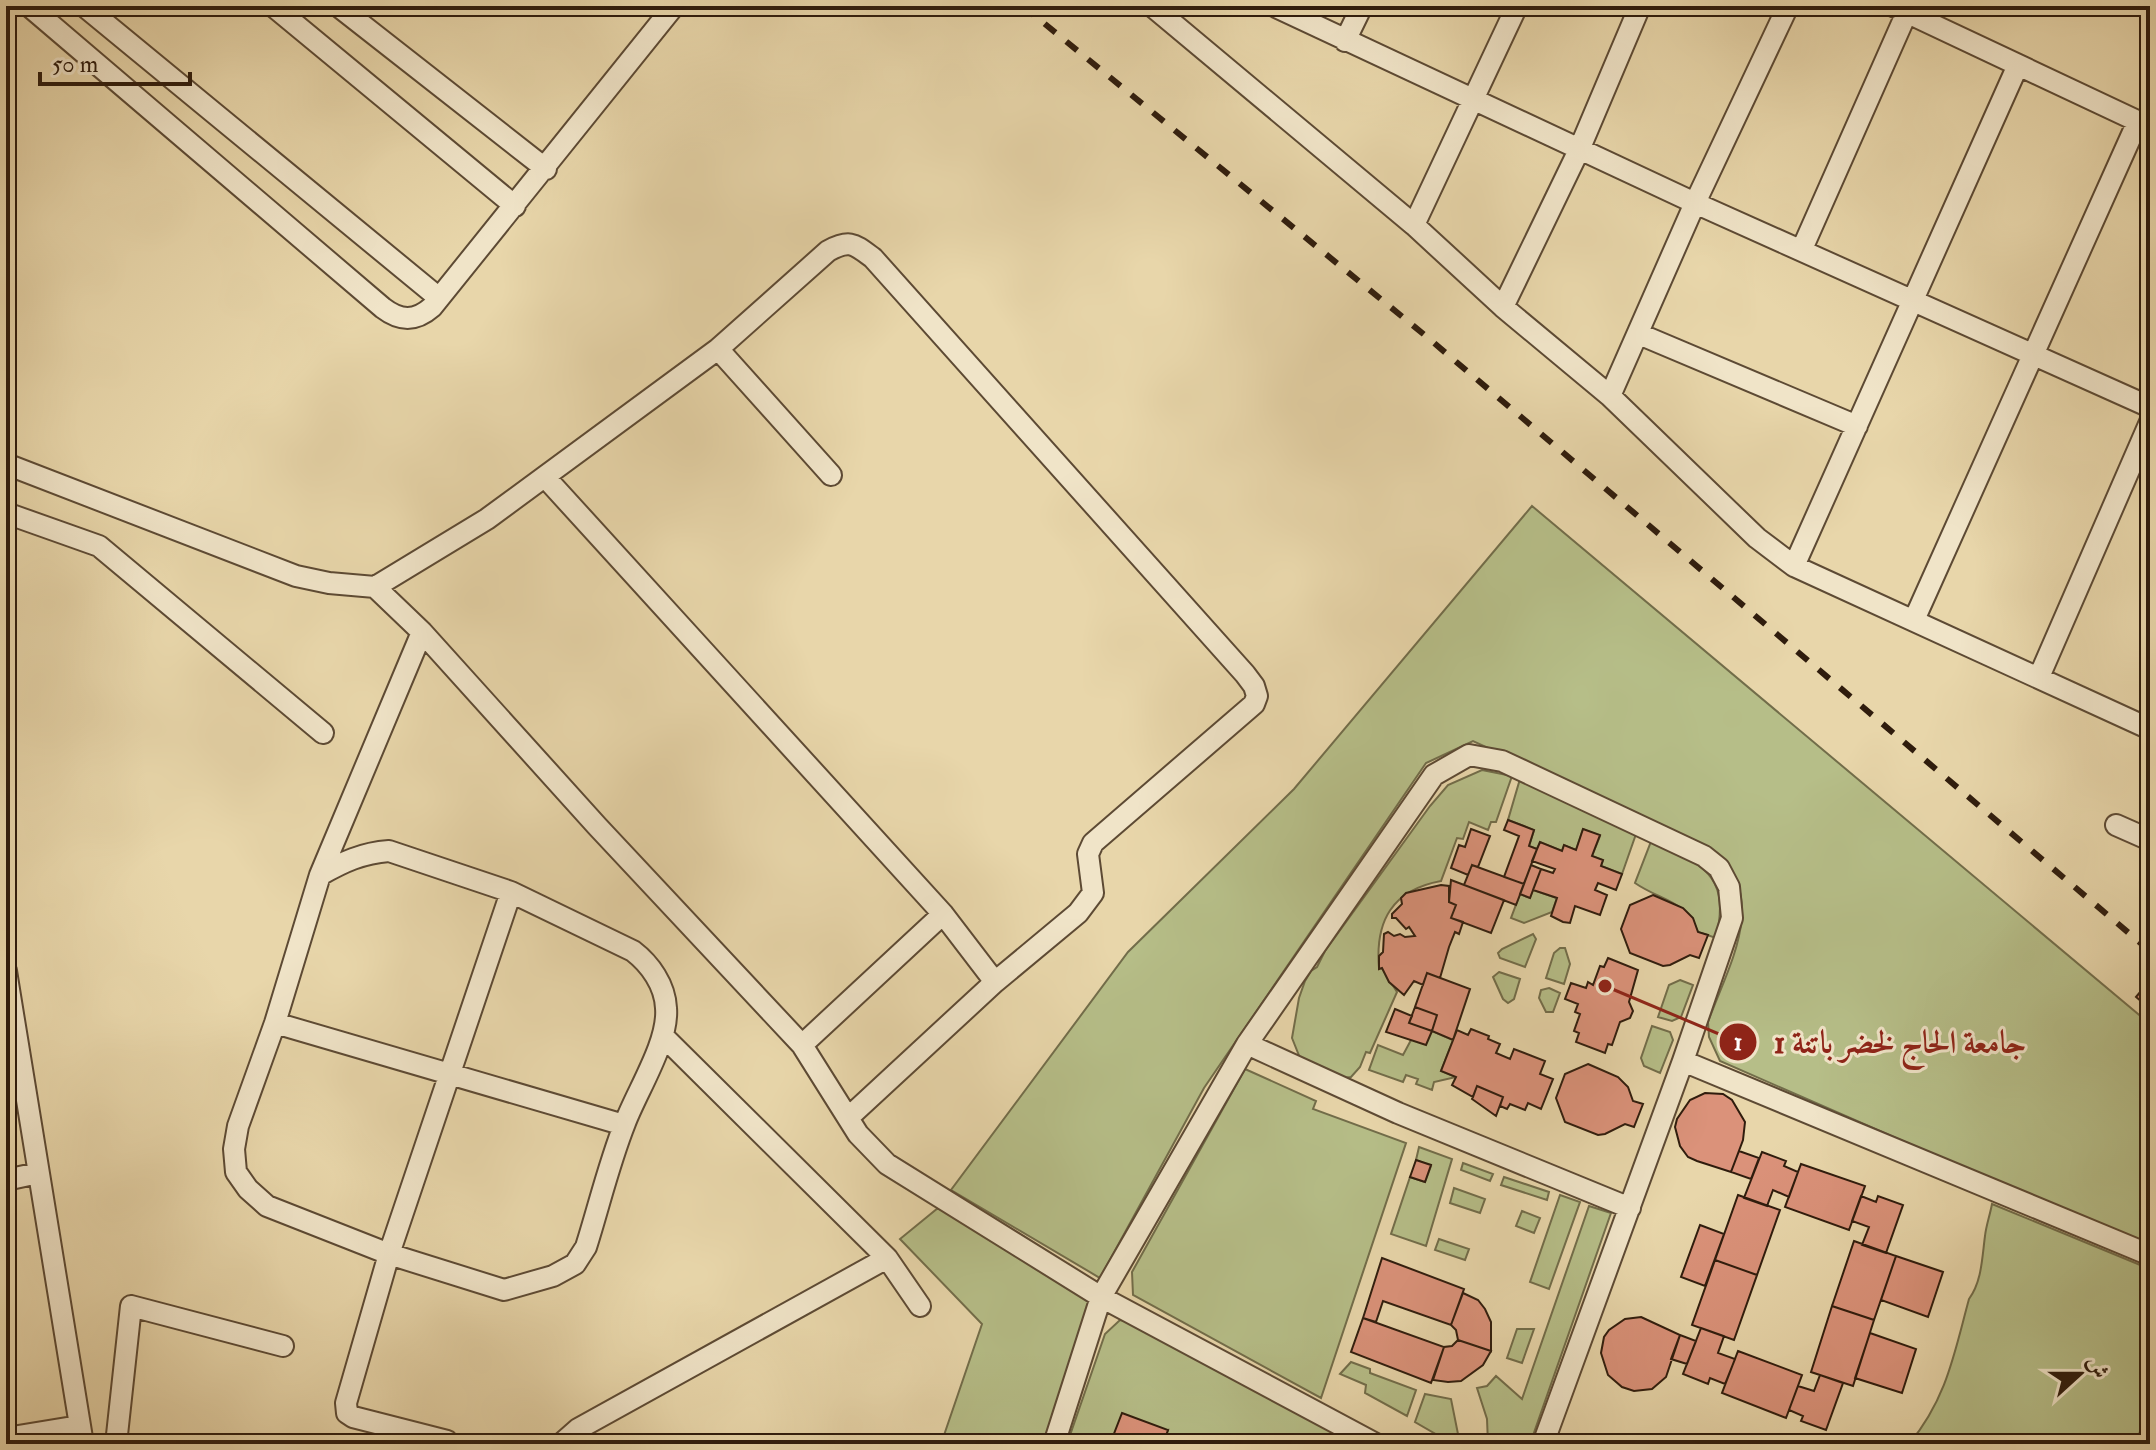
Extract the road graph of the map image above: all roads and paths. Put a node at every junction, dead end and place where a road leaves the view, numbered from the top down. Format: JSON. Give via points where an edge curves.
{"nodes":[{"id":1,"x":29,"y":6,"type":"edge"},
{"id":2,"x":84,"y":6,"type":"edge"},
{"id":3,"x":273,"y":6,"type":"edge"},
{"id":4,"x":338,"y":6,"type":"edge"},
{"id":5,"x":674,"y":6,"type":"edge"},
{"id":6,"x":1152,"y":6,"type":"edge"},
{"id":7,"x":1274,"y":6,"type":"edge"},
{"id":8,"x":1362,"y":6,"type":"edge"},
{"id":9,"x":1517,"y":6,"type":"edge"},
{"id":10,"x":1640,"y":6,"type":"edge"},
{"id":11,"x":1788,"y":6,"type":"edge"},
{"id":12,"x":1900,"y":9,"type":"edge"},
{"id":13,"x":1345,"y":41,"type":"junction"},
{"id":14,"x":2018,"y":65,"type":"junction"},
{"id":15,"x":1475,"y":99,"type":"junction"},
{"id":16,"x":2144,"y":124,"type":"edge"},
{"id":17,"x":1579,"y":150,"type":"junction"},
{"id":18,"x":546,"y":169,"type":"junction"},
{"id":19,"x":1695,"y":203,"type":"junction"},
{"id":20,"x":515,"y":206,"type":"junction"},
{"id":21,"x":1414,"y":225,"type":"junction"},
{"id":22,"x":1802,"y":249,"type":"junction"},
{"id":23,"x":439,"y":298,"type":"junction"},
{"id":24,"x":1913,"y":299,"type":"junction"},
{"id":25,"x":1503,"y":307,"type":"junction"},
{"id":26,"x":1639,"y":334,"type":"junction"},
{"id":27,"x":718,"y":349,"type":"junction"},
{"id":28,"x":2034,"y":354,"type":"junction"},
{"id":29,"x":1610,"y":396,"type":"junction"},
{"id":30,"x":2150,"y":407,"type":"edge"},
{"id":31,"x":2150,"y":422,"type":"edge"},
{"id":32,"x":1857,"y":426,"type":"junction"},
{"id":33,"x":6,"y":464,"type":"edge"},
{"id":34,"x":831,"y":475,"type":"dead end"},
{"id":35,"x":545,"y":477,"type":"junction"},
{"id":36,"x":6,"y":513,"type":"edge"},
{"id":37,"x":1794,"y":566,"type":"junction"},
{"id":38,"x":375,"y":587,"type":"junction"},
{"id":39,"x":1914,"y":620,"type":"junction"},
{"id":40,"x":422,"y":632,"type":"junction"},
{"id":41,"x":2039,"y":677,"type":"junction"},
{"id":42,"x":2150,"y":729,"type":"edge"},
{"id":43,"x":323,"y":733,"type":"dead end"},
{"id":44,"x":2116,"y":825,"type":"dead end"},
{"id":45,"x":2150,"y":840,"type":"edge"},
{"id":46,"x":320,"y":875,"type":"junction"},
{"id":47,"x":511,"y":892,"type":"junction"},
{"id":48,"x":943,"y":914,"type":"junction"},
{"id":49,"x":6,"y":971,"type":"edge"},
{"id":50,"x":995,"y":982,"type":"junction"},
{"id":51,"x":10,"y":1016,"type":"edge"},
{"id":52,"x":275,"y":1023,"type":"junction"},
{"id":53,"x":663,"y":1036,"type":"junction"},
{"id":54,"x":1247,"y":1044,"type":"junction"},
{"id":55,"x":802,"y":1045,"type":"junction"},
{"id":56,"x":1683,"y":1061,"type":"junction"},
{"id":57,"x":449,"y":1074,"type":"junction"},
{"id":58,"x":849,"y":1117,"type":"junction"},
{"id":59,"x":624,"y":1125,"type":"junction"},
{"id":60,"x":38,"y":1173,"type":"junction"},
{"id":61,"x":6,"y":1180,"type":"edge"},
{"id":62,"x":1630,"y":1208,"type":"junction"},
{"id":63,"x":389,"y":1254,"type":"junction"},
{"id":64,"x":2150,"y":1255,"type":"edge"},
{"id":65,"x":887,"y":1258,"type":"junction"},
{"id":66,"x":1101,"y":1297,"type":"junction"},
{"id":67,"x":920,"y":1306,"type":"dead end"},
{"id":68,"x":283,"y":1346,"type":"dead end"},
{"id":69,"x":81,"y":1435,"type":"edge"},
{"id":70,"x":6,"y":1438,"type":"edge"},
{"id":71,"x":116,"y":1444,"type":"edge"},
{"id":72,"x":449,"y":1444,"type":"edge"},
{"id":73,"x":561,"y":1444,"type":"edge"},
{"id":74,"x":1054,"y":1444,"type":"edge"},
{"id":75,"x":1376,"y":1444,"type":"edge"},
{"id":76,"x":1543,"y":1444,"type":"edge"}],
"edges":[{"from":1,"to":23,"type":"street","via":[[392,315],[418,317]]},
{"from":2,"to":23,"type":"street"},
{"from":3,"to":20,"type":"street"},
{"from":4,"to":18,"type":"street"},
{"from":5,"to":18,"type":"street"},
{"from":6,"to":21,"type":"street"},
{"from":7,"to":13,"type":"street"},
{"from":8,"to":13,"type":"street"},
{"from":9,"to":15,"type":"street"},
{"from":10,"to":17,"type":"street"},
{"from":11,"to":19,"type":"street"},
{"from":12,"to":14,"type":"street"},
{"from":12,"to":22,"type":"street"},
{"from":13,"to":15,"type":"street"},
{"from":14,"to":16,"type":"street"},
{"from":14,"to":24,"type":"street"},
{"from":15,"to":17,"type":"street"},
{"from":15,"to":21,"type":"street"},
{"from":16,"to":28,"type":"street"},
{"from":17,"to":19,"type":"street"},
{"from":17,"to":25,"type":"street"},
{"from":18,"to":20,"type":"street"},
{"from":19,"to":22,"type":"street"},
{"from":19,"to":26,"type":"street"},
{"from":20,"to":23,"type":"street"},
{"from":21,"to":25,"type":"street"},
{"from":22,"to":24,"type":"street"},
{"from":24,"to":28,"type":"street"},
{"from":24,"to":32,"type":"street"},
{"from":25,"to":29,"type":"street"},
{"from":26,"to":29,"type":"street"},
{"from":26,"to":32,"type":"street"},
{"from":27,"to":34,"type":"street"},
{"from":27,"to":35,"type":"street"},
{"from":27,"to":50,"type":"street","via":[[828,251],[855,245],[936,327],[1254,686],[1254,704],[1093,843],[1088,854],[1093,893],[1078,913]]},
{"from":28,"to":30,"type":"street"},
{"from":28,"to":39,"type":"street"},
{"from":29,"to":37,"type":"street","via":[[1757,538]]},
{"from":31,"to":41,"type":"street"},
{"from":32,"to":37,"type":"street"},
{"from":33,"to":38,"type":"street","via":[[296,576]]},
{"from":35,"to":38,"type":"street"},
{"from":35,"to":48,"type":"street"},
{"from":36,"to":43,"type":"street","via":[[99,546]]},
{"from":37,"to":39,"type":"street"},
{"from":38,"to":40,"type":"street"},
{"from":39,"to":41,"type":"street"},
{"from":40,"to":46,"type":"street"},
{"from":40,"to":55,"type":"street"},
{"from":41,"to":42,"type":"street"},
{"from":44,"to":45,"type":"street"},
{"from":46,"to":47,"type":"street","via":[[349,859],[389,851]]},
{"from":46,"to":52,"type":"street"},
{"from":47,"to":53,"type":"street","via":[[647,962],[666,1008]]},
{"from":47,"to":57,"type":"street"},
{"from":48,"to":50,"type":"street"},
{"from":48,"to":55,"type":"street"},
{"from":49,"to":51,"type":"street"},
{"from":50,"to":58,"type":"street"},
{"from":51,"to":60,"type":"street"},
{"from":52,"to":57,"type":"street"},
{"from":52,"to":63,"type":"street","via":[[238,1126],[236,1172],[267,1206]]},
{"from":53,"to":59,"type":"street"},
{"from":53,"to":65,"type":"street"},
{"from":54,"to":56,"type":"street","via":[[1434,775],[1469,755],[1502,761],[1704,856],[1719,868],[1729,887],[1732,918]]},
{"from":54,"to":62,"type":"street"},
{"from":54,"to":66,"type":"street"},
{"from":55,"to":58,"type":"street"},
{"from":56,"to":62,"type":"street"},
{"from":56,"to":64,"type":"street"},
{"from":57,"to":59,"type":"street"},
{"from":57,"to":63,"type":"street"},
{"from":58,"to":66,"type":"street","via":[[887,1164]]},
{"from":59,"to":63,"type":"street","via":[[586,1247],[575,1264],[504,1290]]},
{"from":60,"to":61,"type":"street"},
{"from":60,"to":69,"type":"street"},
{"from":62,"to":76,"type":"street"},
{"from":63,"to":72,"type":"street","via":[[347,1413]]},
{"from":65,"to":67,"type":"street"},
{"from":65,"to":73,"type":"street","via":[[578,1429]]},
{"from":66,"to":74,"type":"street"},
{"from":66,"to":75,"type":"street"},
{"from":68,"to":71,"type":"street","via":[[131,1306]]},
{"from":69,"to":70,"type":"street"}]}
